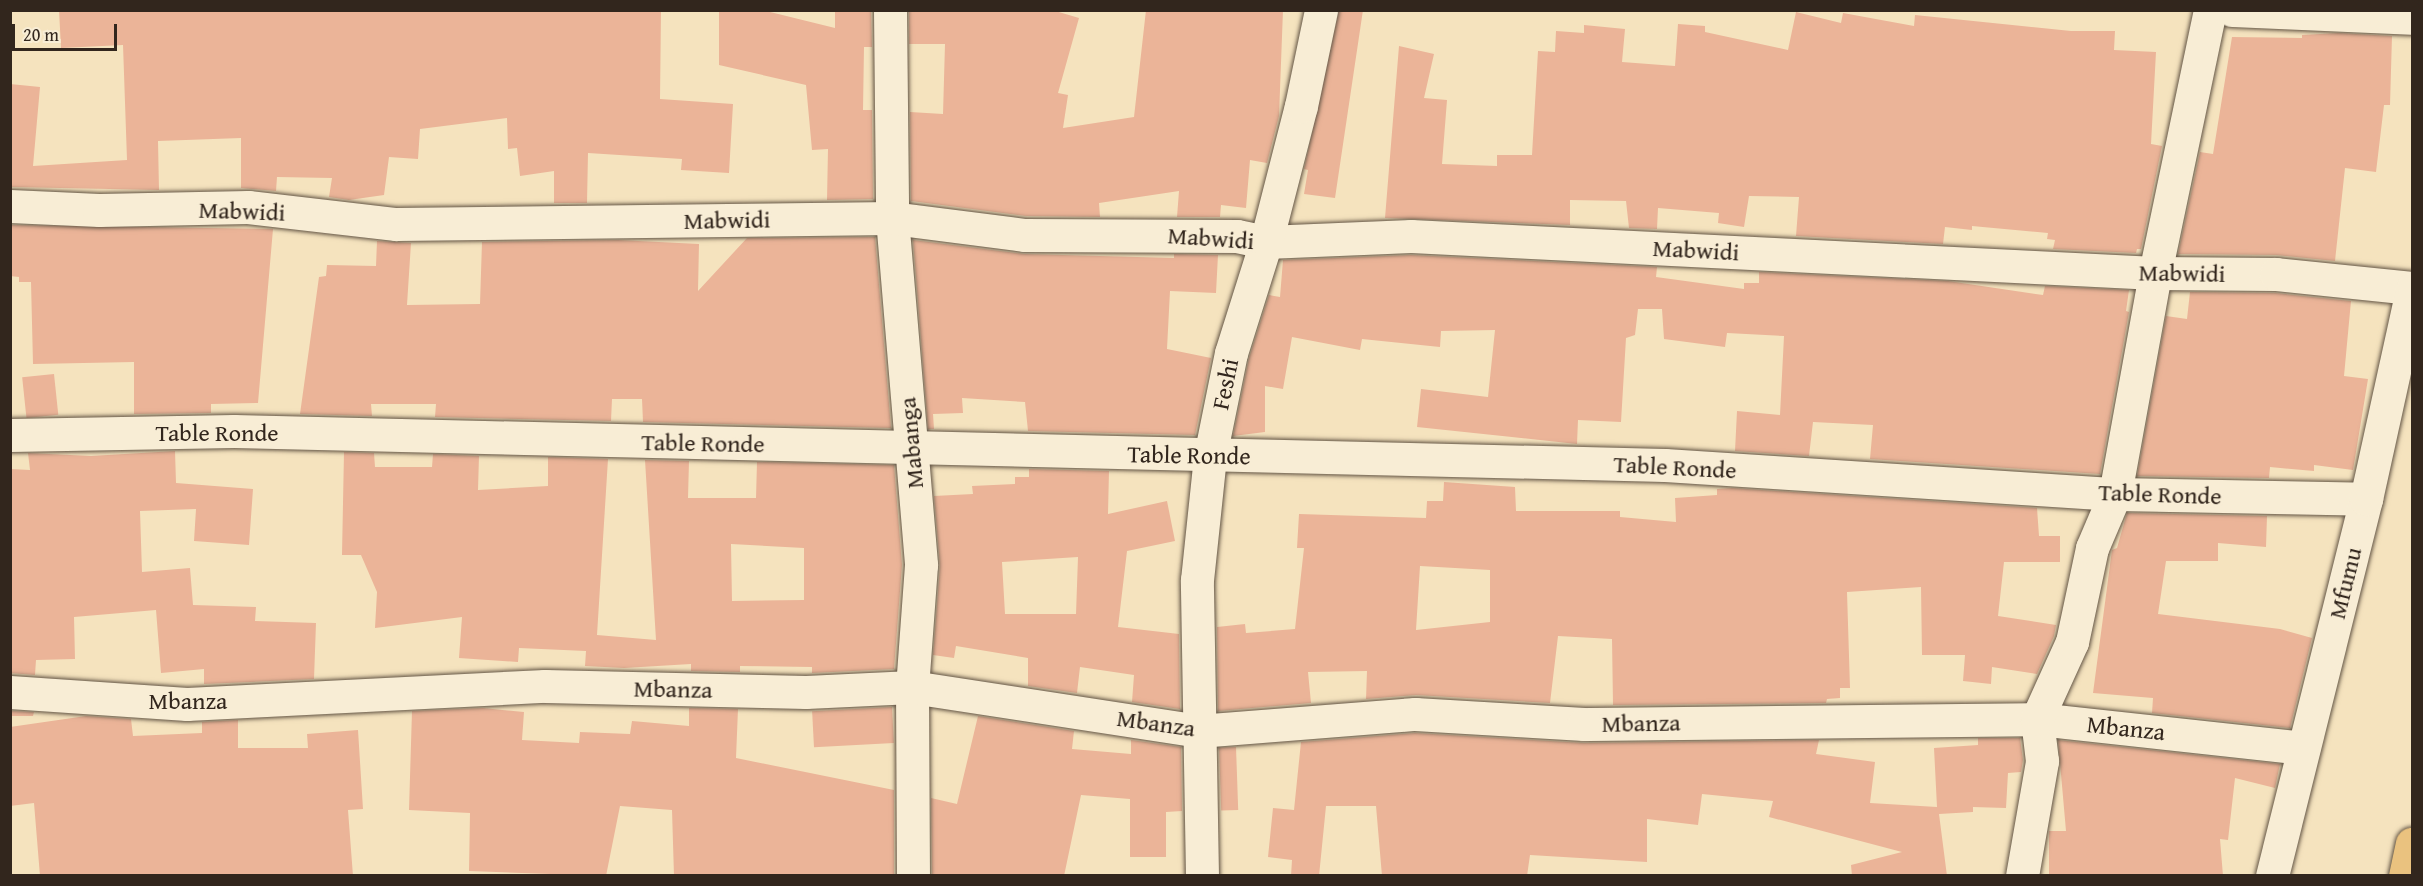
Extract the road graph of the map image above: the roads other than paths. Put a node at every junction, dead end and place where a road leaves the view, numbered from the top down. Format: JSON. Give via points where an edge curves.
{"nodes":[{"id":1,"x":890,"y":10,"type":"edge"},
{"id":2,"x":1321,"y":10,"type":"edge"},
{"id":3,"x":2210,"y":10,"type":"edge"},
{"id":4,"x":2232,"y":10,"type":"edge"},
{"id":5,"x":2412,"y":18,"type":"edge"},
{"id":6,"x":10,"y":206,"type":"edge"},
{"id":7,"x":892,"y":218,"type":"junction"},
{"id":8,"x":1266,"y":242,"type":"junction"},
{"id":9,"x":2155,"y":273,"type":"junction"},
{"id":10,"x":2412,"y":288,"type":"edge"},
{"id":11,"x":10,"y":435,"type":"edge"},
{"id":12,"x":911,"y":448,"type":"junction"},
{"id":13,"x":1210,"y":456,"type":"junction"},
{"id":14,"x":2115,"y":494,"type":"junction"},
{"id":15,"x":2366,"y":499,"type":"junction"},
{"id":16,"x":912,"y":687,"type":"junction"},
{"id":17,"x":10,"y":692,"type":"edge"},
{"id":18,"x":2037,"y":718,"type":"junction"},
{"id":19,"x":1198,"y":730,"type":"junction"},
{"id":20,"x":2303,"y":748,"type":"junction"},
{"id":21,"x":2412,"y":844,"type":"edge"},
{"id":22,"x":913,"y":876,"type":"edge"},
{"id":23,"x":1202,"y":876,"type":"edge"},
{"id":24,"x":2022,"y":876,"type":"edge"},
{"id":25,"x":2272,"y":876,"type":"edge"},
{"id":26,"x":2405,"y":876,"type":"edge"}],
"edges":[{"from":1,"to":7,"type":"street","name":"Mabanga"},
{"from":2,"to":8,"type":"street","name":"Feshi"},
{"from":3,"to":9,"type":"street"},
{"from":4,"to":5,"type":"street"},
{"from":6,"to":7,"type":"street","name":"Mabwidi","via":[[99,210],[248,207],[396,224]]},
{"from":7,"to":8,"type":"street","name":"Mabwidi","via":[[1025,235],[1237,236]]},
{"from":7,"to":12,"type":"street","name":"Mabanga"},
{"from":8,"to":9,"type":"street","name":"Mabwidi","via":[[1411,236]]},
{"from":8,"to":13,"type":"street","name":"Feshi","via":[[1231,352]]},
{"from":9,"to":10,"type":"street","name":"Mabwidi","via":[[2276,274]]},
{"from":9,"to":14,"type":"street"},
{"from":10,"to":15,"type":"street","name":"Mfumu"},
{"from":11,"to":12,"type":"street","name":"Table Ronde","via":[[234,431]]},
{"from":12,"to":13,"type":"street","name":"Table Ronde"},
{"from":12,"to":16,"type":"street","name":"Mabanga","via":[[921,565]]},
{"from":13,"to":14,"type":"street","name":"Table Ronde","via":[[1665,465]]},
{"from":13,"to":19,"type":"street","name":"Feshi","via":[[1197,580]]},
{"from":14,"to":15,"type":"street","name":"Table Ronde"},
{"from":14,"to":18,"type":"street","via":[[2092,548],[2085,597],[2072,642]]},
{"from":15,"to":20,"type":"street","name":"Mfumu"},
{"from":16,"to":17,"type":"street","name":"Mbanza","via":[[806,692],[545,686],[187,704]]},
{"from":16,"to":19,"type":"street","name":"Mbanza"},
{"from":16,"to":22,"type":"street","name":"Mabanga"},
{"from":18,"to":19,"type":"street","name":"Mbanza","via":[[1584,724],[1415,714]]},
{"from":18,"to":20,"type":"street","name":"Mbanza"},
{"from":18,"to":24,"type":"street","via":[[2042,761]]},
{"from":19,"to":23,"type":"street","name":"Feshi"},
{"from":20,"to":25,"type":"street","name":"Mfumu"},
{"from":21,"to":26,"type":"highway"}]}
